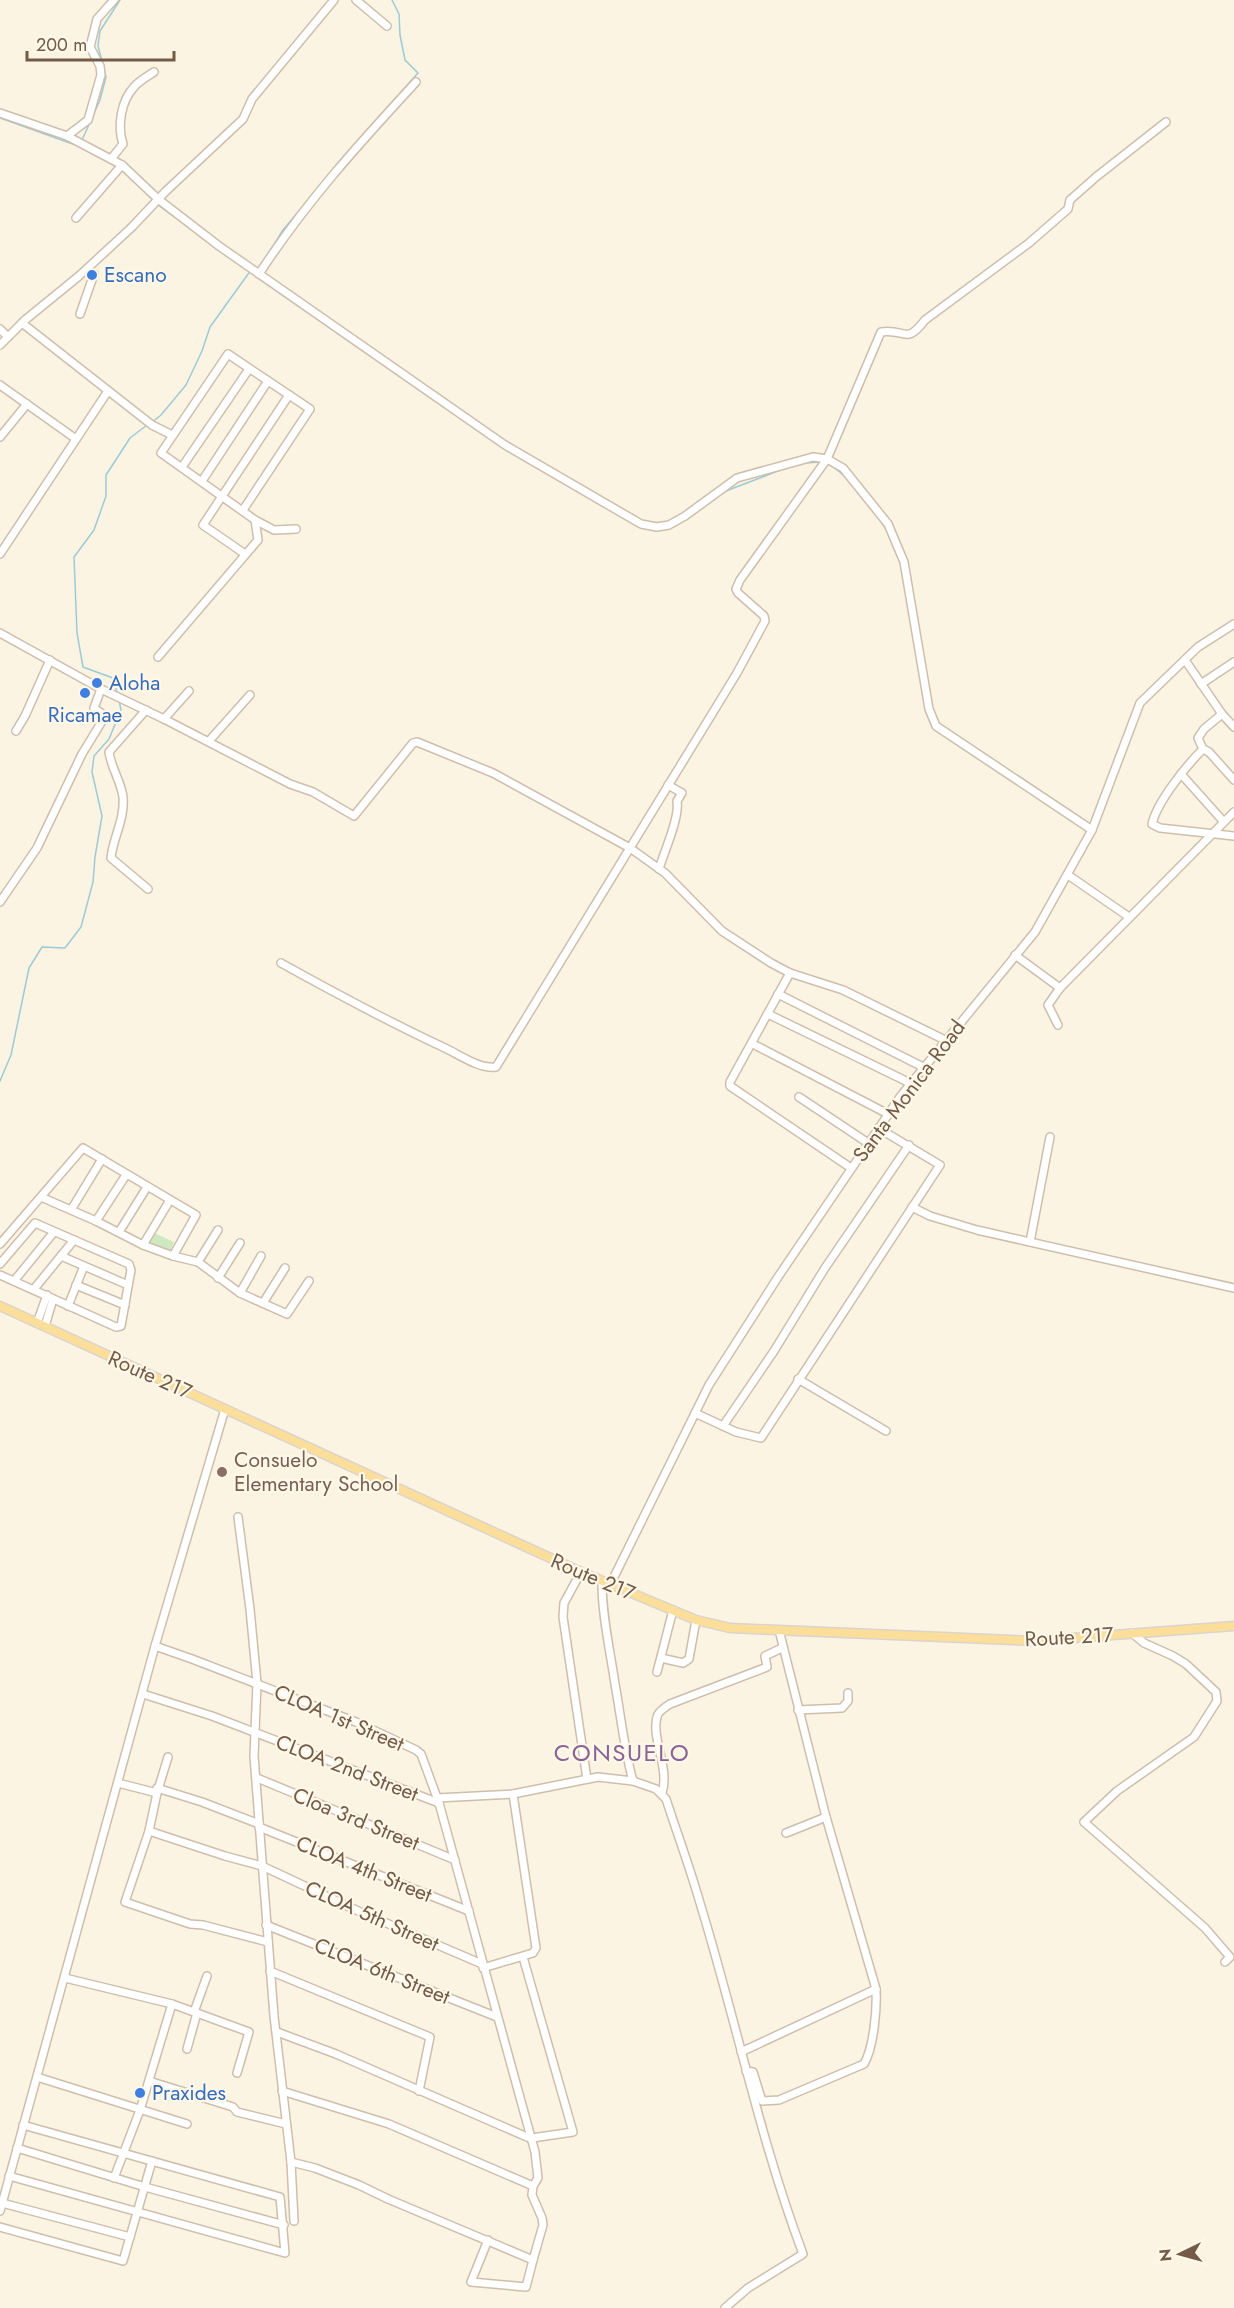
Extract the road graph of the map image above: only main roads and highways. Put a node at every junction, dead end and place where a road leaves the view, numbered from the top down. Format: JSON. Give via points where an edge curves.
{"nodes":[{"id":1,"x":0,"y":1306,"type":"edge"},
{"id":2,"x":1234,"y":1626,"type":"edge"}],
"edges":[{"from":1,"to":2,"type":"main road","name":"Route 217","via":[[606,1584],[696,1620],[730,1628],[1033,1641]]}]}
